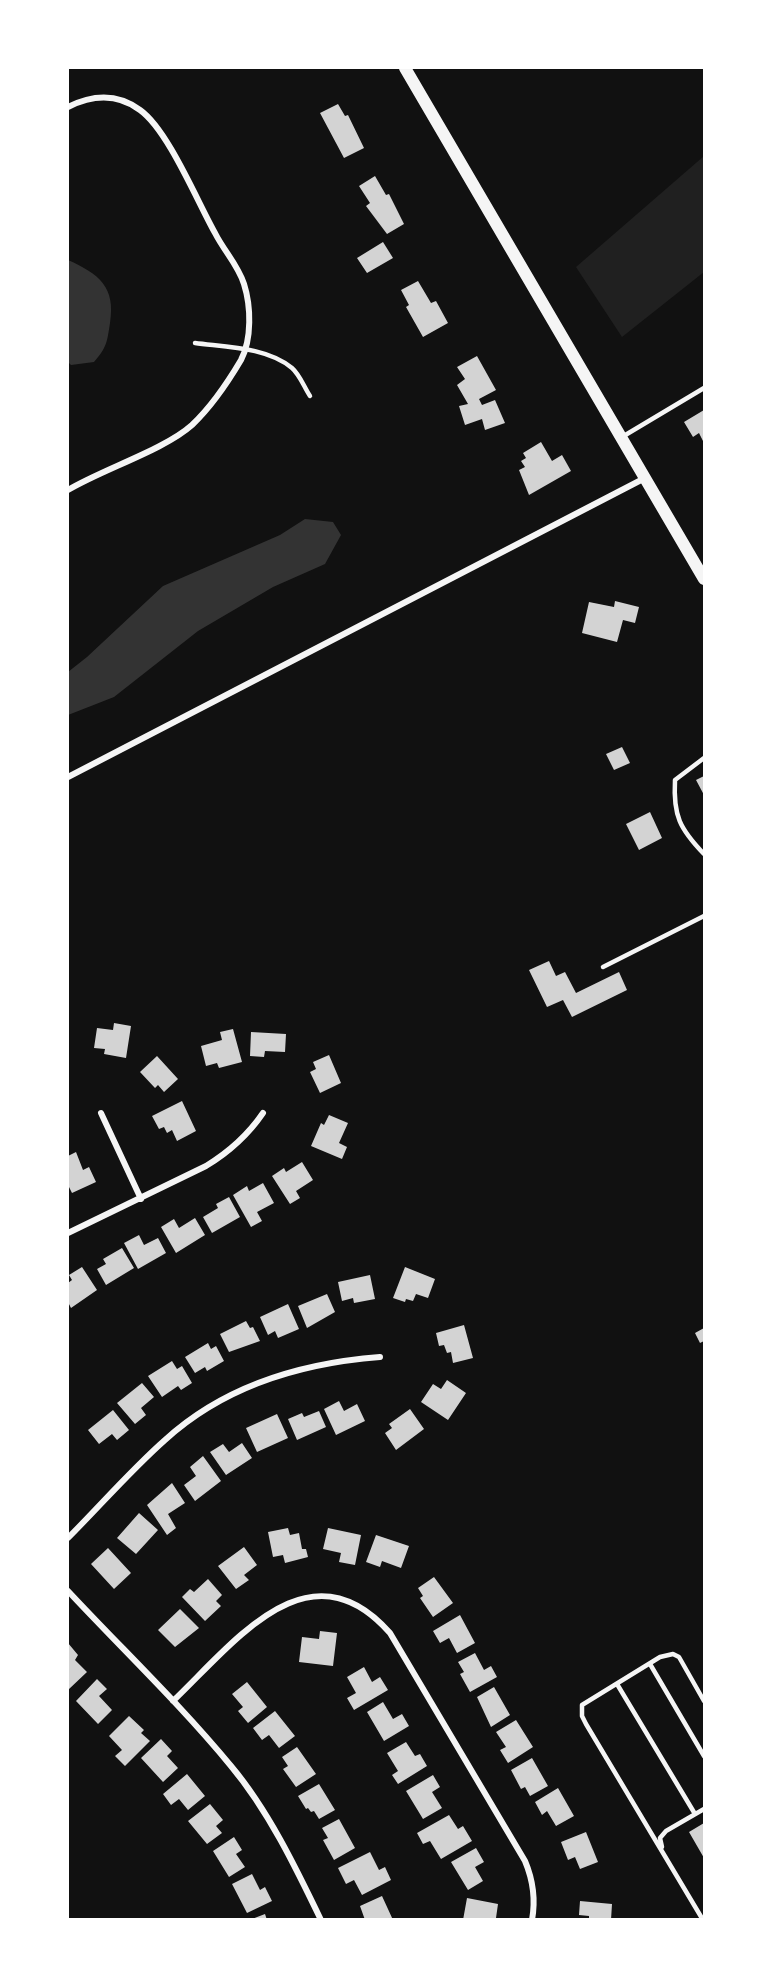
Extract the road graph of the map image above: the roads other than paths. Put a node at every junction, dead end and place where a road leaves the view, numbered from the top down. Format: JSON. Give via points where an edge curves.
{"nodes":[{"id":1,"x":405,"y":68,"type":"edge"},
{"id":2,"x":68,"y":107,"type":"edge"},
{"id":3,"x":195,"y":344,"type":"dead end"},
{"id":4,"x":245,"y":350,"type":"junction"},
{"id":5,"x":705,"y":387,"type":"edge"},
{"id":6,"x":310,"y":396,"type":"dead end"},
{"id":7,"x":622,"y":438,"type":"junction"},
{"id":8,"x":645,"y":477,"type":"junction"},
{"id":9,"x":68,"y":490,"type":"edge"},
{"id":10,"x":705,"y":579,"type":"edge"},
{"id":11,"x":705,"y":758,"type":"edge"},
{"id":12,"x":68,"y":777,"type":"edge"},
{"id":13,"x":705,"y":854,"type":"edge"},
{"id":14,"x":705,"y":916,"type":"edge"},
{"id":15,"x":603,"y":967,"type":"dead end"},
{"id":16,"x":101,"y":1113,"type":"dead end"},
{"id":17,"x":263,"y":1113,"type":"dead end"},
{"id":18,"x":141,"y":1199,"type":"junction"},
{"id":19,"x":68,"y":1233,"type":"edge"},
{"id":20,"x":380,"y":1357,"type":"dead end"},
{"id":21,"x":68,"y":1538,"type":"edge"},
{"id":22,"x":68,"y":1591,"type":"edge"},
{"id":23,"x":650,"y":1664,"type":"junction"},
{"id":24,"x":617,"y":1684,"type":"junction"},
{"id":25,"x":173,"y":1701,"type":"junction"},
{"id":26,"x":705,"y":1701,"type":"edge"},
{"id":27,"x":705,"y":1756,"type":"edge"},
{"id":28,"x":705,"y":1809,"type":"edge"},
{"id":29,"x":695,"y":1814,"type":"junction"},
{"id":30,"x":662,"y":1850,"type":"junction"},
{"id":31,"x":321,"y":1920,"type":"edge"},
{"id":32,"x":532,"y":1920,"type":"edge"},
{"id":33,"x":703,"y":1920,"type":"edge"}],
"edges":[{"from":1,"to":7,"type":"main road"},
{"from":2,"to":4,"type":"street","via":[[84,99],[107,98],[130,104],[148,117],[162,135],[235,264],[247,297]]},
{"from":3,"to":4,"type":"lane"},
{"from":4,"to":6,"type":"lane","via":[[291,368]]},
{"from":4,"to":9,"type":"street","via":[[212,403],[191,426]]},
{"from":5,"to":7,"type":"lane"},
{"from":7,"to":8,"type":"main road"},
{"from":8,"to":10,"type":"main road"},
{"from":8,"to":12,"type":"street"},
{"from":11,"to":13,"type":"lane","via":[[675,780],[674,804],[686,835]]},
{"from":14,"to":15,"type":"lane"},
{"from":16,"to":18,"type":"street"},
{"from":17,"to":18,"type":"street","via":[[227,1153]]},
{"from":18,"to":19,"type":"street"},
{"from":20,"to":21,"type":"street","via":[[347,1359],[274,1375],[214,1406],[166,1438]]},
{"from":22,"to":25,"type":"street"},
{"from":23,"to":24,"type":"lane"},
{"from":23,"to":26,"type":"lane","via":[[667,1654],[679,1657]]},
{"from":23,"to":27,"type":"lane"},
{"from":24,"to":29,"type":"lane"},
{"from":24,"to":30,"type":"lane","via":[[582,1705],[582,1716]]},
{"from":25,"to":31,"type":"street","via":[[232,1767],[290,1855]]},
{"from":25,"to":32,"type":"street","via":[[263,1615],[285,1603],[327,1596],[361,1606],[390,1633],[525,1861],[535,1895]]},
{"from":28,"to":29,"type":"lane"},
{"from":29,"to":30,"type":"lane","via":[[666,1831],[660,1838]]},
{"from":30,"to":33,"type":"lane"}]}
